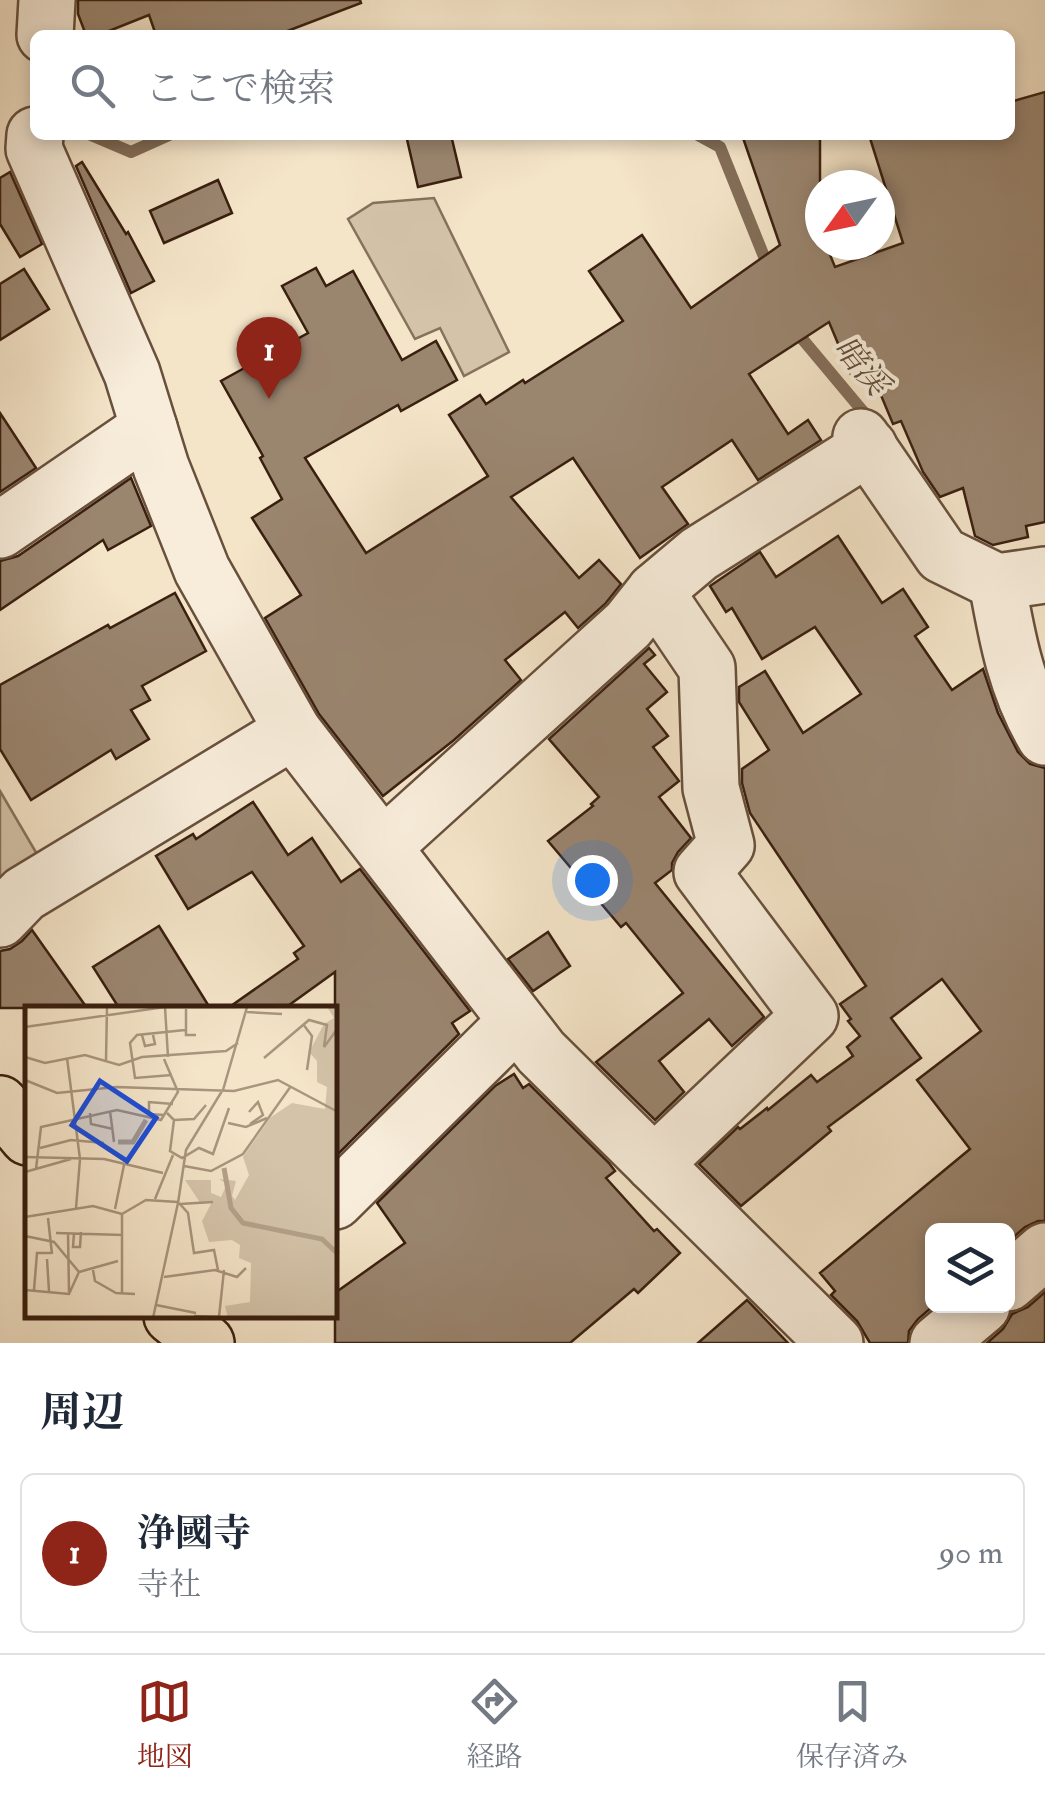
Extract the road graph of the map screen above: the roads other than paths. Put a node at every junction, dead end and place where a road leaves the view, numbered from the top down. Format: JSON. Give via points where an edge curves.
{"nodes":[{"id":1,"x":47,"y":0,"type":"edge"},
{"id":2,"x":45,"y":30,"type":"edge"},
{"id":3,"x":16,"y":146,"type":"edge"},
{"id":4,"x":149,"y":428,"type":"junction"},
{"id":5,"x":0,"y":530,"type":"edge"},
{"id":6,"x":1021,"y":578,"type":"edge"},
{"id":7,"x":654,"y":591,"type":"junction"},
{"id":8,"x":293,"y":731,"type":"junction"},
{"id":9,"x":1045,"y":738,"type":"edge"},
{"id":10,"x":384,"y":846,"type":"junction"},
{"id":11,"x":0,"y":919,"type":"edge"},
{"id":12,"x":516,"y":1022,"type":"junction"},
{"id":13,"x":0,"y":1104,"type":"edge"},
{"id":14,"x":25,"y":1133,"type":"edge"},
{"id":15,"x":654,"y":1164,"type":"junction"},
{"id":16,"x":338,"y":1198,"type":"edge"},
{"id":17,"x":1045,"y":1251,"type":"edge"},
{"id":18,"x":1015,"y":1277,"type":"edge"},
{"id":19,"x":974,"y":1313,"type":"edge"},
{"id":20,"x":835,"y":1343,"type":"edge"},
{"id":21,"x":938,"y":1343,"type":"edge"}],
"edges":[{"from":1,"to":2,"type":"street"},
{"from":3,"to":4,"type":"street","via":[[132,373]]},
{"from":4,"to":5,"type":"street"},
{"from":4,"to":8,"type":"street","via":[[202,570]]},
{"from":6,"to":7,"type":"street","via":[[942,555],[865,442]]},
{"from":6,"to":9,"type":"street","via":[[1008,651]]},
{"from":7,"to":10,"type":"street","via":[[628,625]]},
{"from":7,"to":15,"type":"street","via":[[707,668],[712,788],[726,845],[702,872],[810,1016]]},
{"from":8,"to":10,"type":"street"},
{"from":8,"to":11,"type":"street","via":[[24,894]]},
{"from":10,"to":12,"type":"street"},
{"from":12,"to":15,"type":"street"},
{"from":12,"to":16,"type":"street"},
{"from":13,"to":14,"type":"highway"},
{"from":15,"to":20,"type":"street"},
{"from":17,"to":18,"type":"street"},
{"from":19,"to":21,"type":"street"}]}
